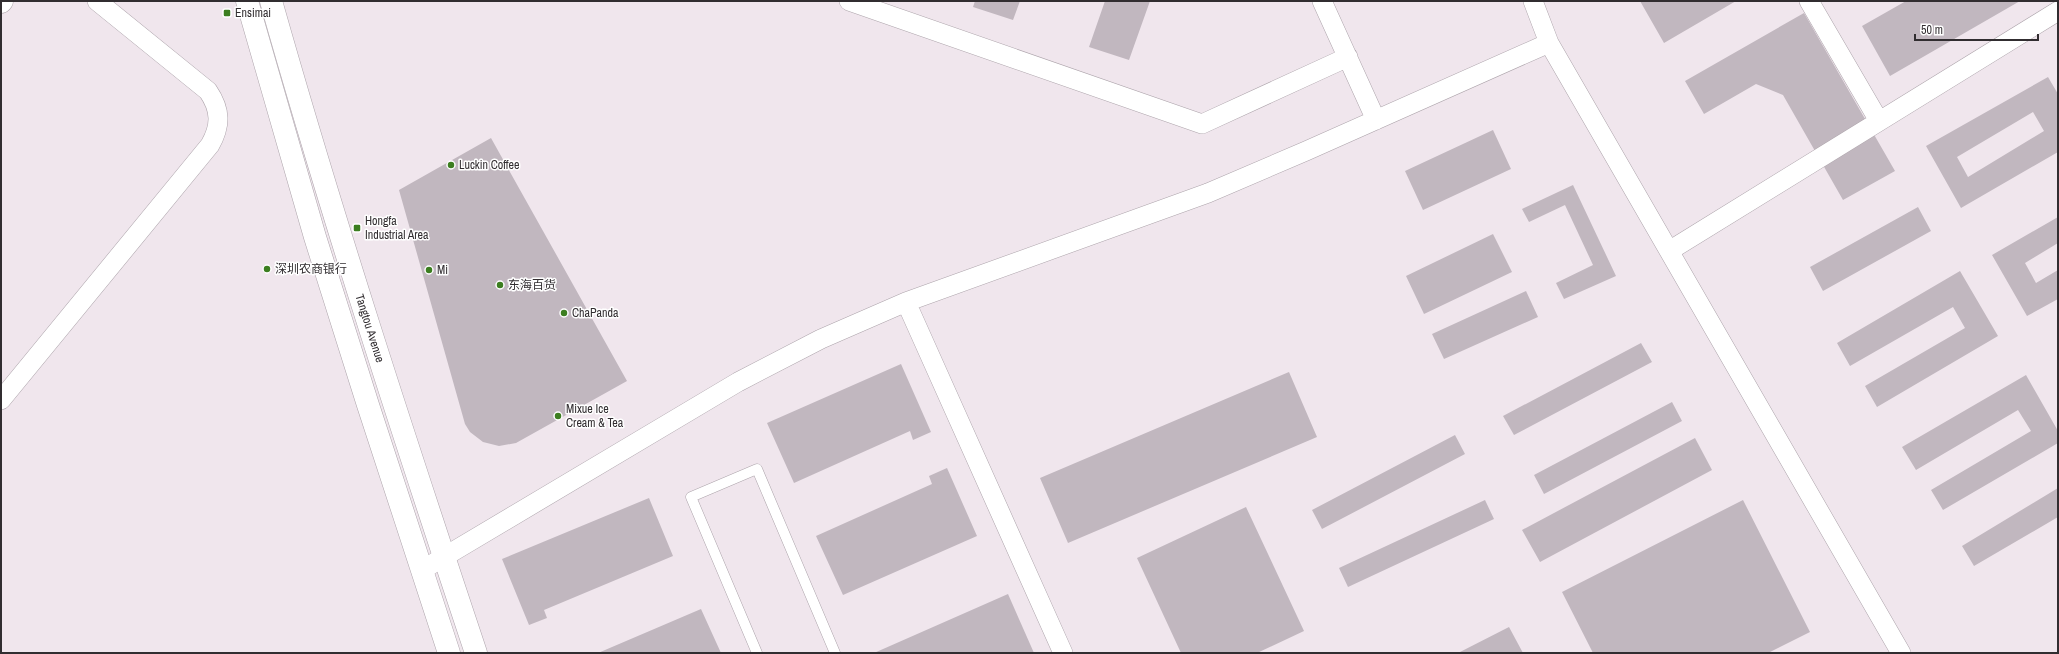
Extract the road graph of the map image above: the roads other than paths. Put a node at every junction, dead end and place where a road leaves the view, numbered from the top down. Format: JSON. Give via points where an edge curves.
{"nodes":[{"id":1,"x":97,"y":1,"type":"edge"},
{"id":2,"x":247,"y":1,"type":"edge"},
{"id":3,"x":271,"y":1,"type":"edge"},
{"id":4,"x":850,"y":1,"type":"edge"},
{"id":5,"x":1322,"y":1,"type":"edge"},
{"id":6,"x":1533,"y":1,"type":"edge"},
{"id":7,"x":1809,"y":1,"type":"edge"},
{"id":8,"x":2058,"y":11,"type":"edge"},
{"id":9,"x":1549,"y":43,"type":"junction"},
{"id":10,"x":1348,"y":57,"type":"junction"},
{"id":11,"x":1376,"y":120,"type":"junction"},
{"id":12,"x":1879,"y":121,"type":"junction"},
{"id":13,"x":1669,"y":251,"type":"junction"},
{"id":14,"x":906,"y":302,"type":"junction"},
{"id":15,"x":1,"y":400,"type":"edge"},
{"id":16,"x":444,"y":557,"type":"junction"},
{"id":17,"x":422,"y":570,"type":"junction"},
{"id":18,"x":449,"y":653,"type":"edge"},
{"id":19,"x":476,"y":653,"type":"edge"},
{"id":20,"x":757,"y":653,"type":"edge"},
{"id":21,"x":835,"y":653,"type":"edge"},
{"id":22,"x":1063,"y":653,"type":"edge"},
{"id":23,"x":1901,"y":653,"type":"edge"}],
"edges":[{"from":1,"to":15,"type":"street","via":[[208,91],[215,101],[219,123],[210,145]]},
{"from":2,"to":17,"type":"main road","name":"Tangtou Avenue","via":[[315,236]]},
{"from":3,"to":16,"type":"main road","name":"Tangtou Avenue","via":[[348,259]]},
{"from":4,"to":10,"type":"street","via":[[1202,124]]},
{"from":5,"to":10,"type":"street"},
{"from":6,"to":9,"type":"street"},
{"from":7,"to":12,"type":"street"},
{"from":8,"to":12,"type":"street"},
{"from":9,"to":11,"type":"street"},
{"from":9,"to":13,"type":"street"},
{"from":10,"to":11,"type":"street"},
{"from":11,"to":14,"type":"street","via":[[1208,192]]},
{"from":12,"to":13,"type":"street"},
{"from":13,"to":23,"type":"street"},
{"from":14,"to":16,"type":"street","via":[[821,339],[738,382]]},
{"from":14,"to":22,"type":"street"},
{"from":16,"to":17,"type":"street"},
{"from":16,"to":19,"type":"main road","name":"Tangtou Avenue"},
{"from":17,"to":18,"type":"main road","name":"Tangtou Avenue"},
{"from":20,"to":21,"type":"lane","via":[[691,497],[757,469]]}]}
